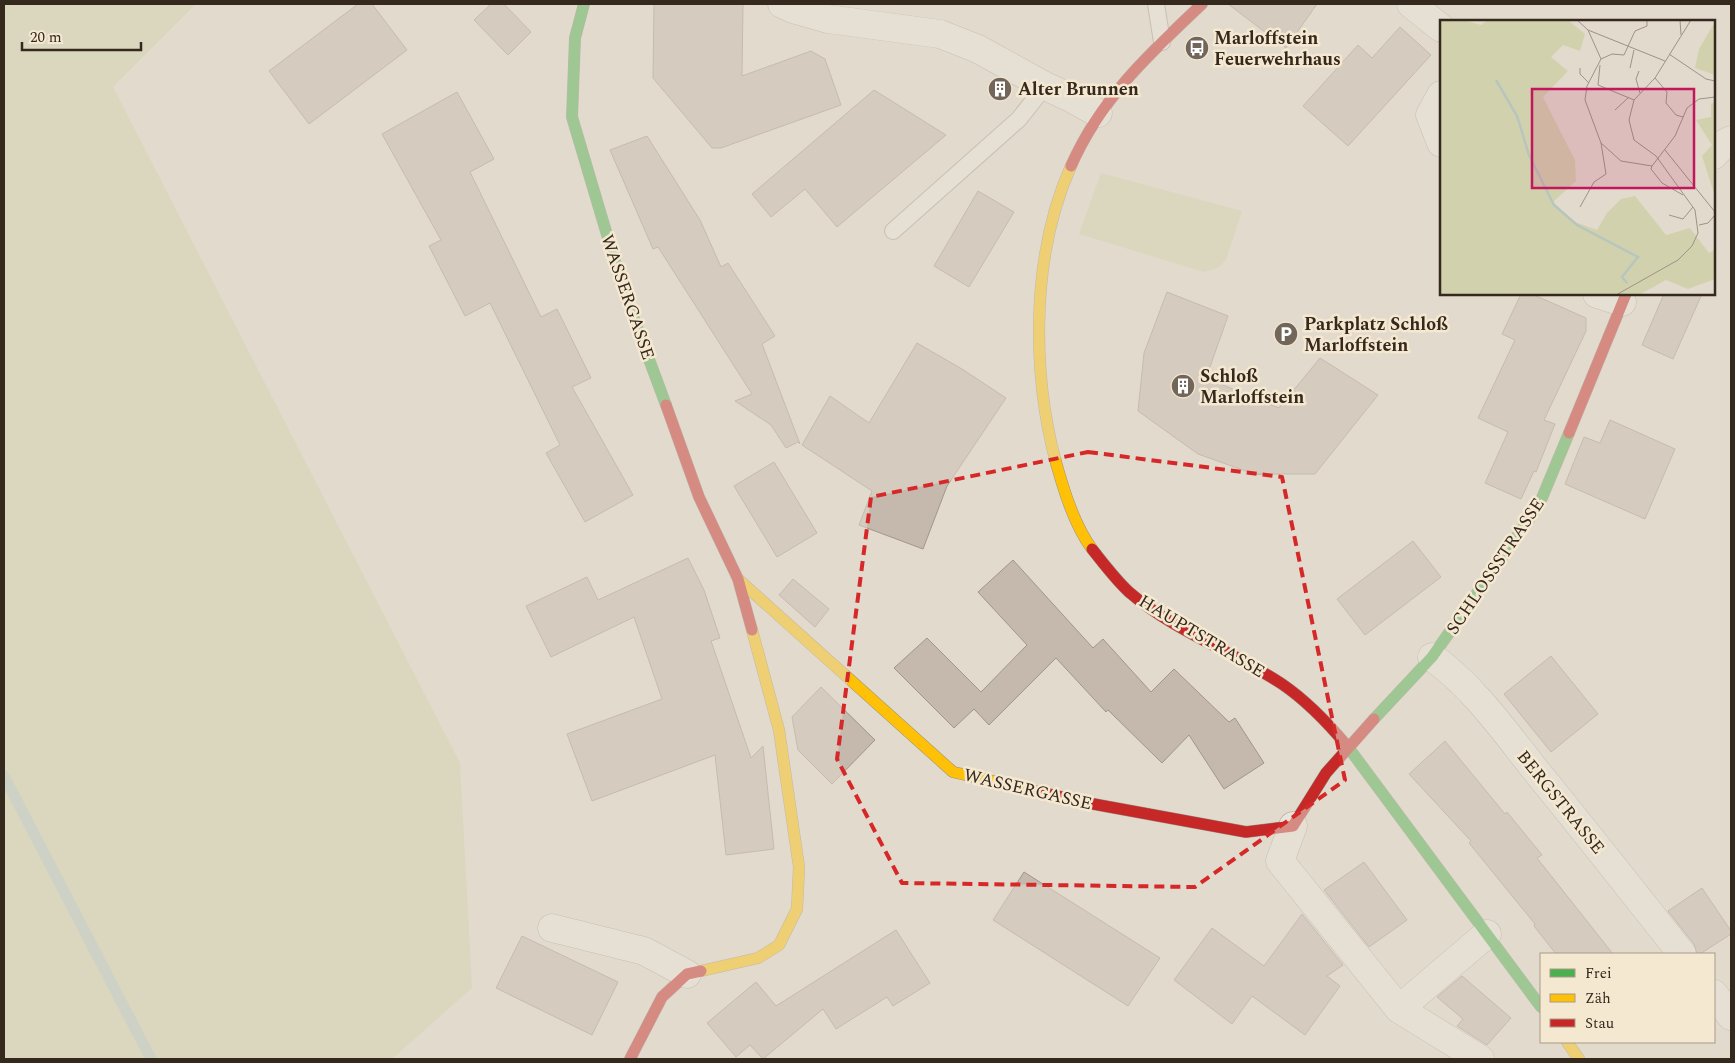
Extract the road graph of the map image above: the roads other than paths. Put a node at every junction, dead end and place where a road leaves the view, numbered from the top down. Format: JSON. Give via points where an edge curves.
{"nodes":[{"id":1,"x":584,"y":4,"type":"edge"},
{"id":2,"x":782,"y":4,"type":"edge"},
{"id":3,"x":1156,"y":4,"type":"edge"},
{"id":4,"x":1202,"y":4,"type":"edge"},
{"id":5,"x":1411,"y":4,"type":"edge"},
{"id":6,"x":1440,"y":27,"type":"edge"},
{"id":7,"x":1162,"y":42,"type":"junction"},
{"id":8,"x":1044,"y":86,"type":"junction"},
{"id":9,"x":1436,"y":105,"type":"edge"},
{"id":10,"x":1098,"y":113,"type":"junction"},
{"id":11,"x":1440,"y":135,"type":"edge"},
{"id":12,"x":1731,"y":140,"type":"edge"},
{"id":13,"x":1715,"y":154,"type":"edge"},
{"id":14,"x":893,"y":231,"type":"dead end"},
{"id":15,"x":1604,"y":295,"type":"edge"},
{"id":16,"x":1624,"y":298,"type":"edge"},
{"id":17,"x":738,"y":579,"type":"junction"},
{"id":18,"x":1432,"y":657,"type":"junction"},
{"id":19,"x":1348,"y":747,"type":"junction"},
{"id":20,"x":1293,"y":826,"type":"junction"},
{"id":21,"x":552,"y":928,"type":"dead end"},
{"id":22,"x":1487,"y":934,"type":"junction"},
{"id":23,"x":1681,"y":953,"type":"edge"},
{"id":24,"x":687,"y":974,"type":"junction"},
{"id":25,"x":1715,"y":995,"type":"edge"},
{"id":26,"x":1540,"y":1006,"type":"edge"},
{"id":27,"x":1399,"y":1009,"type":"junction"},
{"id":28,"x":1731,"y":1016,"type":"edge"},
{"id":29,"x":1567,"y":1043,"type":"edge"},
{"id":30,"x":630,"y":1059,"type":"edge"},
{"id":31,"x":1480,"y":1059,"type":"edge"},
{"id":32,"x":1579,"y":1059,"type":"edge"}],
"edges":[{"from":1,"to":17,"type":"street","name":"WASSERGASSE","via":[[575,38],[572,117],[624,292],[699,497]]},
{"from":2,"to":8,"type":"street","via":[[828,20],[940,34],[978,49]]},
{"from":3,"to":7,"type":"lane"},
{"from":4,"to":7,"type":"street","name":"HAUPTSTRASSE"},
{"from":5,"to":6,"type":"street"},
{"from":7,"to":10,"type":"street","name":"HAUPTSTRASSE"},
{"from":8,"to":10,"type":"street"},
{"from":8,"to":14,"type":"lane","via":[[1018,119]]},
{"from":9,"to":11,"type":"street"},
{"from":10,"to":19,"type":"street","name":"HAUPTSTRASSE","via":[[1074,159],[1054,211],[1041,301],[1039,336],[1043,404],[1058,472],[1072,512],[1094,553],[1133,595],[1174,623],[1282,684],[1328,724]]},
{"from":12,"to":13,"type":"street"},
{"from":15,"to":16,"type":"street","name":"SCHLOSSSTRASSE"},
{"from":16,"to":18,"type":"street","name":"SCHLOSSSTRASSE","via":[[1539,505]]},
{"from":17,"to":20,"type":"street","name":"WASSERGASSE","via":[[953,772],[1088,803],[1246,832]]},
{"from":17,"to":24,"type":"street","name":"WASSERGASSE","via":[[778,730],[800,866],[797,908],[779,945],[758,958]]},
{"from":18,"to":19,"type":"street","name":"SCHLOSSSTRASSE"},
{"from":18,"to":23,"type":"street","name":"BERGSTRASSE","via":[[1466,686],[1510,738]]},
{"from":19,"to":20,"type":"street","via":[[1326,773]]},
{"from":19,"to":22,"type":"street","name":"HAUPTSTRASSE"},
{"from":20,"to":27,"type":"street","via":[[1280,861]]},
{"from":21,"to":24,"type":"street","via":[[644,951]]},
{"from":22,"to":26,"type":"street","name":"HAUPTSTRASSE"},
{"from":22,"to":27,"type":"street"},
{"from":24,"to":30,"type":"street","via":[[662,997]]},
{"from":25,"to":28,"type":"street"},
{"from":27,"to":31,"type":"street"},
{"from":29,"to":32,"type":"street"}]}
